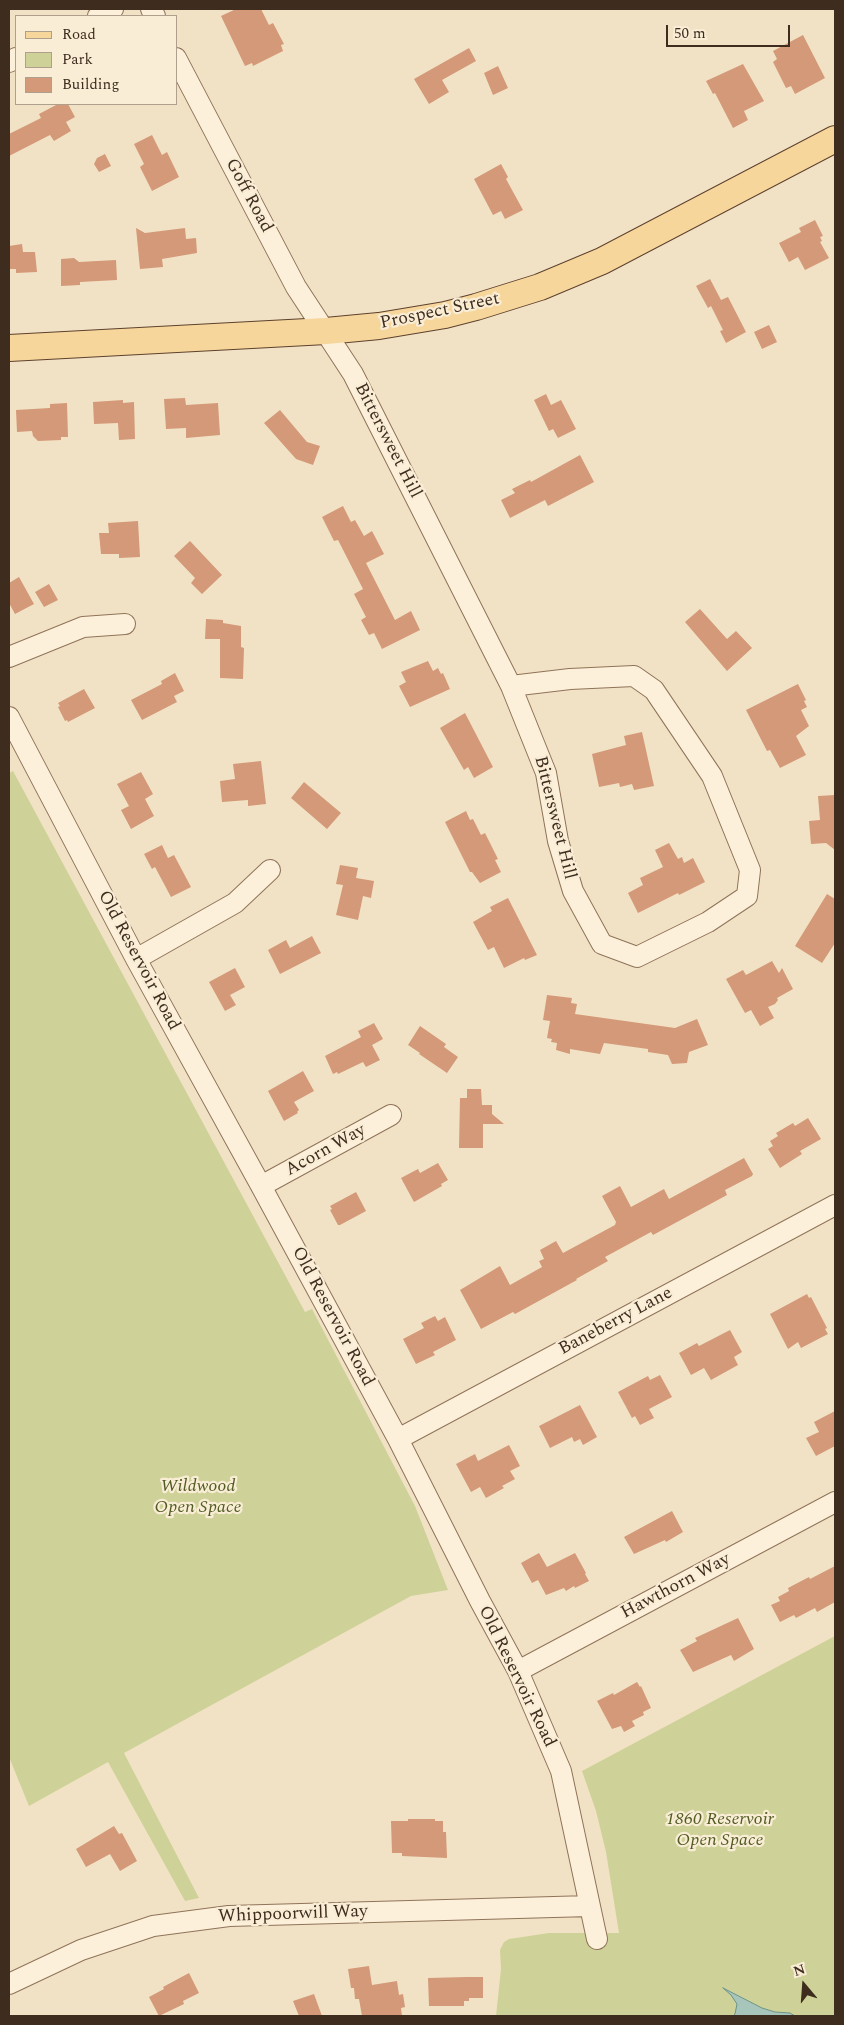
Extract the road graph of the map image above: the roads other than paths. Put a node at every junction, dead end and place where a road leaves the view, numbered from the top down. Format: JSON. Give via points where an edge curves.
{"nodes":[{"id":1,"x":113,"y":9,"type":"edge"},
{"id":2,"x":100,"y":15,"type":"edge"},
{"id":3,"x":178,"y":62,"type":"edge"},
{"id":4,"x":835,"y":139,"type":"edge"},
{"id":5,"x":326,"y":331,"type":"junction"},
{"id":6,"x":9,"y":348,"type":"edge"},
{"id":7,"x":125,"y":624,"type":"dead end"},
{"id":8,"x":9,"y":657,"type":"edge"},
{"id":9,"x":511,"y":686,"type":"junction"},
{"id":10,"x":9,"y":717,"type":"edge"},
{"id":11,"x":270,"y":870,"type":"dead end"},
{"id":12,"x":136,"y":959,"type":"junction"},
{"id":13,"x":391,"y":1115,"type":"dead end"},
{"id":14,"x":261,"y":1186,"type":"junction"},
{"id":15,"x":835,"y":1205,"type":"edge"},
{"id":16,"x":398,"y":1439,"type":"junction"},
{"id":17,"x":835,"y":1502,"type":"edge"},
{"id":18,"x":518,"y":1671,"type":"junction"},
{"id":19,"x":590,"y":1906,"type":"junction"},
{"id":20,"x":597,"y":1939,"type":"dead end"},
{"id":21,"x":9,"y":1984,"type":"edge"}],
"edges":[{"from":1,"to":2,"type":"street"},
{"from":3,"to":5,"type":"street","name":"Goff Road","via":[[296,287]]},
{"from":4,"to":5,"type":"main road","name":"Prospect Street","via":[[625,249],[540,287],[445,315]]},
{"from":5,"to":6,"type":"main road","name":"Prospect Street"},
{"from":5,"to":9,"type":"street","name":"Bittersweet Hill","via":[[353,374]]},
{"from":7,"to":8,"type":"street","via":[[84,627]]},
{"from":9,"to":9,"type":"street","name":"Bittersweet Hill","via":[[546,772],[558,841],[573,891],[602,944],[637,957],[708,922],[748,896],[750,870],[712,776],[654,690],[634,676]]},
{"from":10,"to":12,"type":"street","name":"Old Reservoir Road"},
{"from":11,"to":12,"type":"street","via":[[235,903]]},
{"from":12,"to":14,"type":"street","name":"Old Reservoir Road"},
{"from":13,"to":14,"type":"street","name":"Acorn Way"},
{"from":14,"to":16,"type":"street","name":"Old Reservoir Road"},
{"from":15,"to":16,"type":"street","name":"Baneberry Lane"},
{"from":16,"to":18,"type":"street","name":"Old Reservoir Road"},
{"from":17,"to":18,"type":"street","name":"Hawthorn Way"},
{"from":18,"to":19,"type":"street","name":"Old Reservoir Road","via":[[561,1771]]},
{"from":19,"to":20,"type":"street","name":"Old Reservoir Road"},
{"from":19,"to":21,"type":"street","name":"Whippoorwill Way","via":[[229,1916],[152,1926],[81,1950]]}]}
